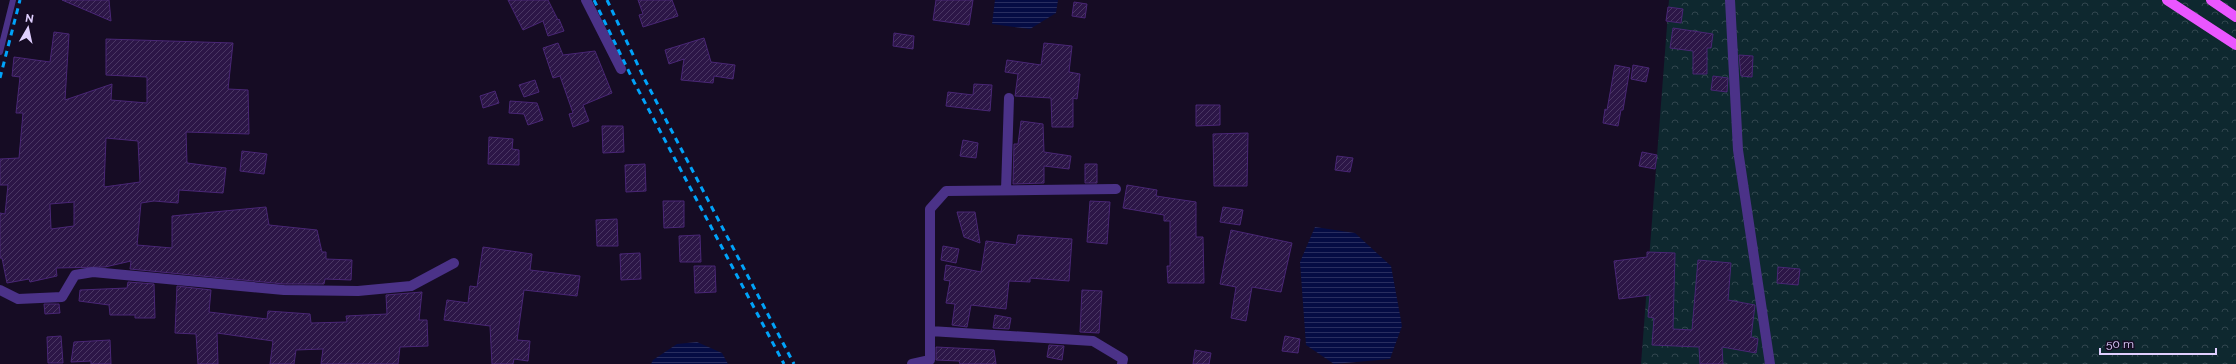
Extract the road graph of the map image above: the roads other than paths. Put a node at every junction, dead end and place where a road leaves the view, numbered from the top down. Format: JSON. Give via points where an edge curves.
{"nodes":[{"id":1,"x":13,"y":0,"type":"edge"},
{"id":2,"x":586,"y":0,"type":"edge"},
{"id":3,"x":1730,"y":0,"type":"edge"},
{"id":4,"x":2167,"y":0,"type":"edge"},
{"id":5,"x":2211,"y":0,"type":"edge"},
{"id":6,"x":2236,"y":17,"type":"edge"},
{"id":7,"x":2236,"y":45,"type":"edge"},
{"id":8,"x":0,"y":52,"type":"edge"},
{"id":9,"x":621,"y":69,"type":"dead end"},
{"id":10,"x":1009,"y":98,"type":"dead end"},
{"id":11,"x":1116,"y":189,"type":"dead end"},
{"id":12,"x":1006,"y":190,"type":"junction"},
{"id":13,"x":454,"y":263,"type":"dead end"},
{"id":14,"x":0,"y":290,"type":"edge"},
{"id":15,"x":930,"y":331,"type":"junction"},
{"id":16,"x":912,"y":364,"type":"edge"},
{"id":17,"x":1122,"y":364,"type":"edge"},
{"id":18,"x":1770,"y":364,"type":"edge"}],
"edges":[{"from":1,"to":8,"type":"lane"},
{"from":2,"to":9,"type":"street"},
{"from":3,"to":18,"type":"street","via":[[1738,150]]},
{"from":4,"to":7,"type":"main road"},
{"from":5,"to":6,"type":"main road"},
{"from":10,"to":12,"type":"street"},
{"from":11,"to":12,"type":"street"},
{"from":12,"to":15,"type":"street","via":[[946,191],[930,209]]},
{"from":13,"to":14,"type":"street","via":[[411,286],[358,291],[284,290],[93,272],[74,275],[62,298],[18,299]]},
{"from":15,"to":16,"type":"street","via":[[930,360]]},
{"from":15,"to":17,"type":"street","via":[[1092,341],[1123,359]]}]}
